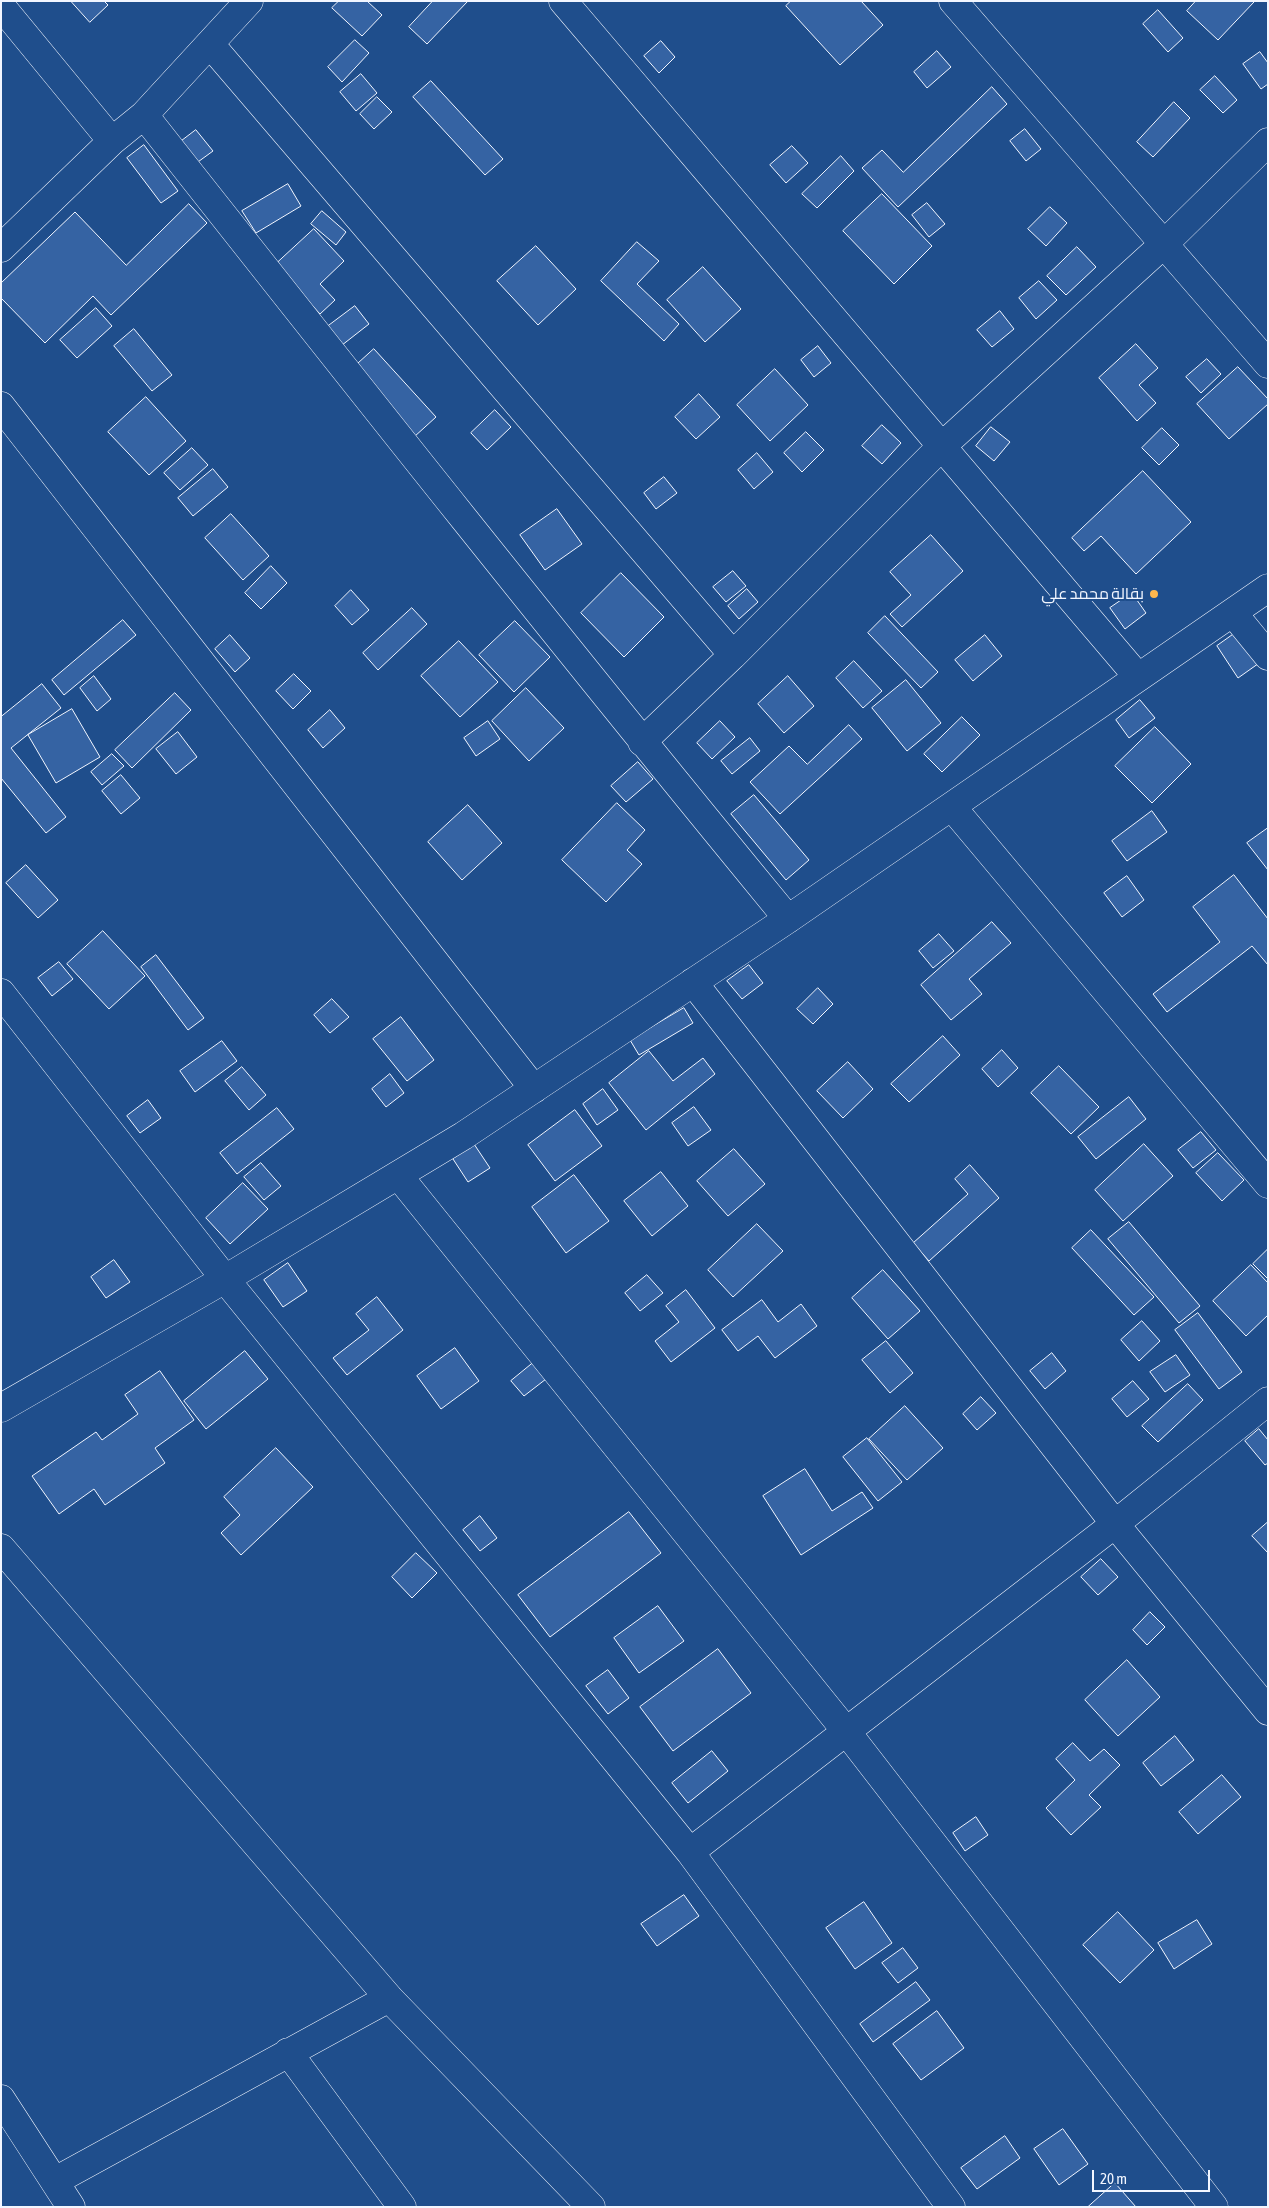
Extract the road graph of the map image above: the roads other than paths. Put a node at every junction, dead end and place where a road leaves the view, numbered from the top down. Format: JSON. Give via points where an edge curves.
{"nodes":[{"id":1,"x":249,"y":1,"type":"edge"},
{"id":2,"x":563,"y":1,"type":"edge"},
{"id":3,"x":953,"y":1,"type":"edge"},
{"id":4,"x":1,"y":6,"type":"edge"},
{"id":5,"x":210,"y":44,"type":"junction"},
{"id":6,"x":144,"y":115,"type":"junction"},
{"id":7,"x":112,"y":141,"type":"junction"},
{"id":8,"x":1268,"y":142,"type":"edge"},
{"id":9,"x":1165,"y":243,"type":"junction"},
{"id":10,"x":1,"y":248,"type":"edge"},
{"id":11,"x":1268,"y":364,"type":"edge"},
{"id":12,"x":1,"y":406,"type":"edge"},
{"id":13,"x":941,"y":447,"type":"junction"},
{"id":14,"x":1268,"y":588,"type":"edge"},
{"id":15,"x":1233,"y":613,"type":"junction"},
{"id":16,"x":733,"y":655,"type":"junction"},
{"id":17,"x":1268,"y":656,"type":"edge"},
{"id":18,"x":1138,"y":677,"type":"junction"},
{"id":19,"x":642,"y":742,"type":"junction"},
{"id":20,"x":952,"y":807,"type":"junction"},
{"id":21,"x":788,"y":919,"type":"junction"},
{"id":22,"x":693,"y":982,"type":"junction"},
{"id":23,"x":1,"y":994,"type":"edge"},
{"id":24,"x":534,"y":1089,"type":"junction"},
{"id":25,"x":398,"y":1175,"type":"junction"},
{"id":26,"x":1268,"y":1184,"type":"edge"},
{"id":27,"x":225,"y":1279,"type":"junction"},
{"id":28,"x":1268,"y":1402,"type":"edge"},
{"id":29,"x":1,"y":1408,"type":"edge"},
{"id":30,"x":1115,"y":1524,"type":"junction"},
{"id":31,"x":1,"y":1548,"type":"edge"},
{"id":32,"x":1268,"y":1711,"type":"edge"},
{"id":33,"x":846,"y":1730,"type":"junction"},
{"id":34,"x":690,"y":1852,"type":"junction"},
{"id":35,"x":389,"y":1998,"type":"junction"},
{"id":36,"x":288,"y":2052,"type":"junction"},
{"id":37,"x":1,"y":2099,"type":"edge"},
{"id":38,"x":55,"y":2181,"type":"junction"},
{"id":39,"x":71,"y":2207,"type":"edge"},
{"id":40,"x":402,"y":2207,"type":"edge"},
{"id":41,"x":591,"y":2207,"type":"edge"},
{"id":42,"x":951,"y":2207,"type":"edge"},
{"id":43,"x":1214,"y":2207,"type":"edge"}],
"edges":[{"from":1,"to":5,"type":"street"},
{"from":2,"to":13,"type":"street"},
{"from":3,"to":9,"type":"street"},
{"from":4,"to":7,"type":"street"},
{"from":5,"to":6,"type":"street"},
{"from":5,"to":16,"type":"street"},
{"from":6,"to":7,"type":"street"},
{"from":6,"to":19,"type":"street"},
{"from":7,"to":10,"type":"street"},
{"from":8,"to":9,"type":"street"},
{"from":9,"to":11,"type":"street"},
{"from":9,"to":13,"type":"street"},
{"from":12,"to":24,"type":"street"},
{"from":13,"to":16,"type":"street"},
{"from":13,"to":18,"type":"street"},
{"from":14,"to":15,"type":"street"},
{"from":15,"to":17,"type":"street"},
{"from":15,"to":18,"type":"street"},
{"from":16,"to":19,"type":"street"},
{"from":18,"to":20,"type":"street"},
{"from":19,"to":21,"type":"street"},
{"from":20,"to":21,"type":"street"},
{"from":20,"to":26,"type":"street"},
{"from":21,"to":22,"type":"street"},
{"from":22,"to":24,"type":"street"},
{"from":22,"to":30,"type":"street"},
{"from":23,"to":27,"type":"street"},
{"from":24,"to":25,"type":"street"},
{"from":25,"to":27,"type":"street"},
{"from":25,"to":33,"type":"street"},
{"from":27,"to":29,"type":"street"},
{"from":27,"to":34,"type":"street"},
{"from":28,"to":30,"type":"street"},
{"from":30,"to":32,"type":"street"},
{"from":30,"to":33,"type":"street"},
{"from":31,"to":35,"type":"street"},
{"from":33,"to":34,"type":"street"},
{"from":33,"to":43,"type":"street"},
{"from":34,"to":42,"type":"street"},
{"from":35,"to":36,"type":"street"},
{"from":35,"to":41,"type":"street"},
{"from":36,"to":38,"type":"street"},
{"from":36,"to":40,"type":"street"},
{"from":37,"to":38,"type":"street"},
{"from":38,"to":39,"type":"street"}]}
